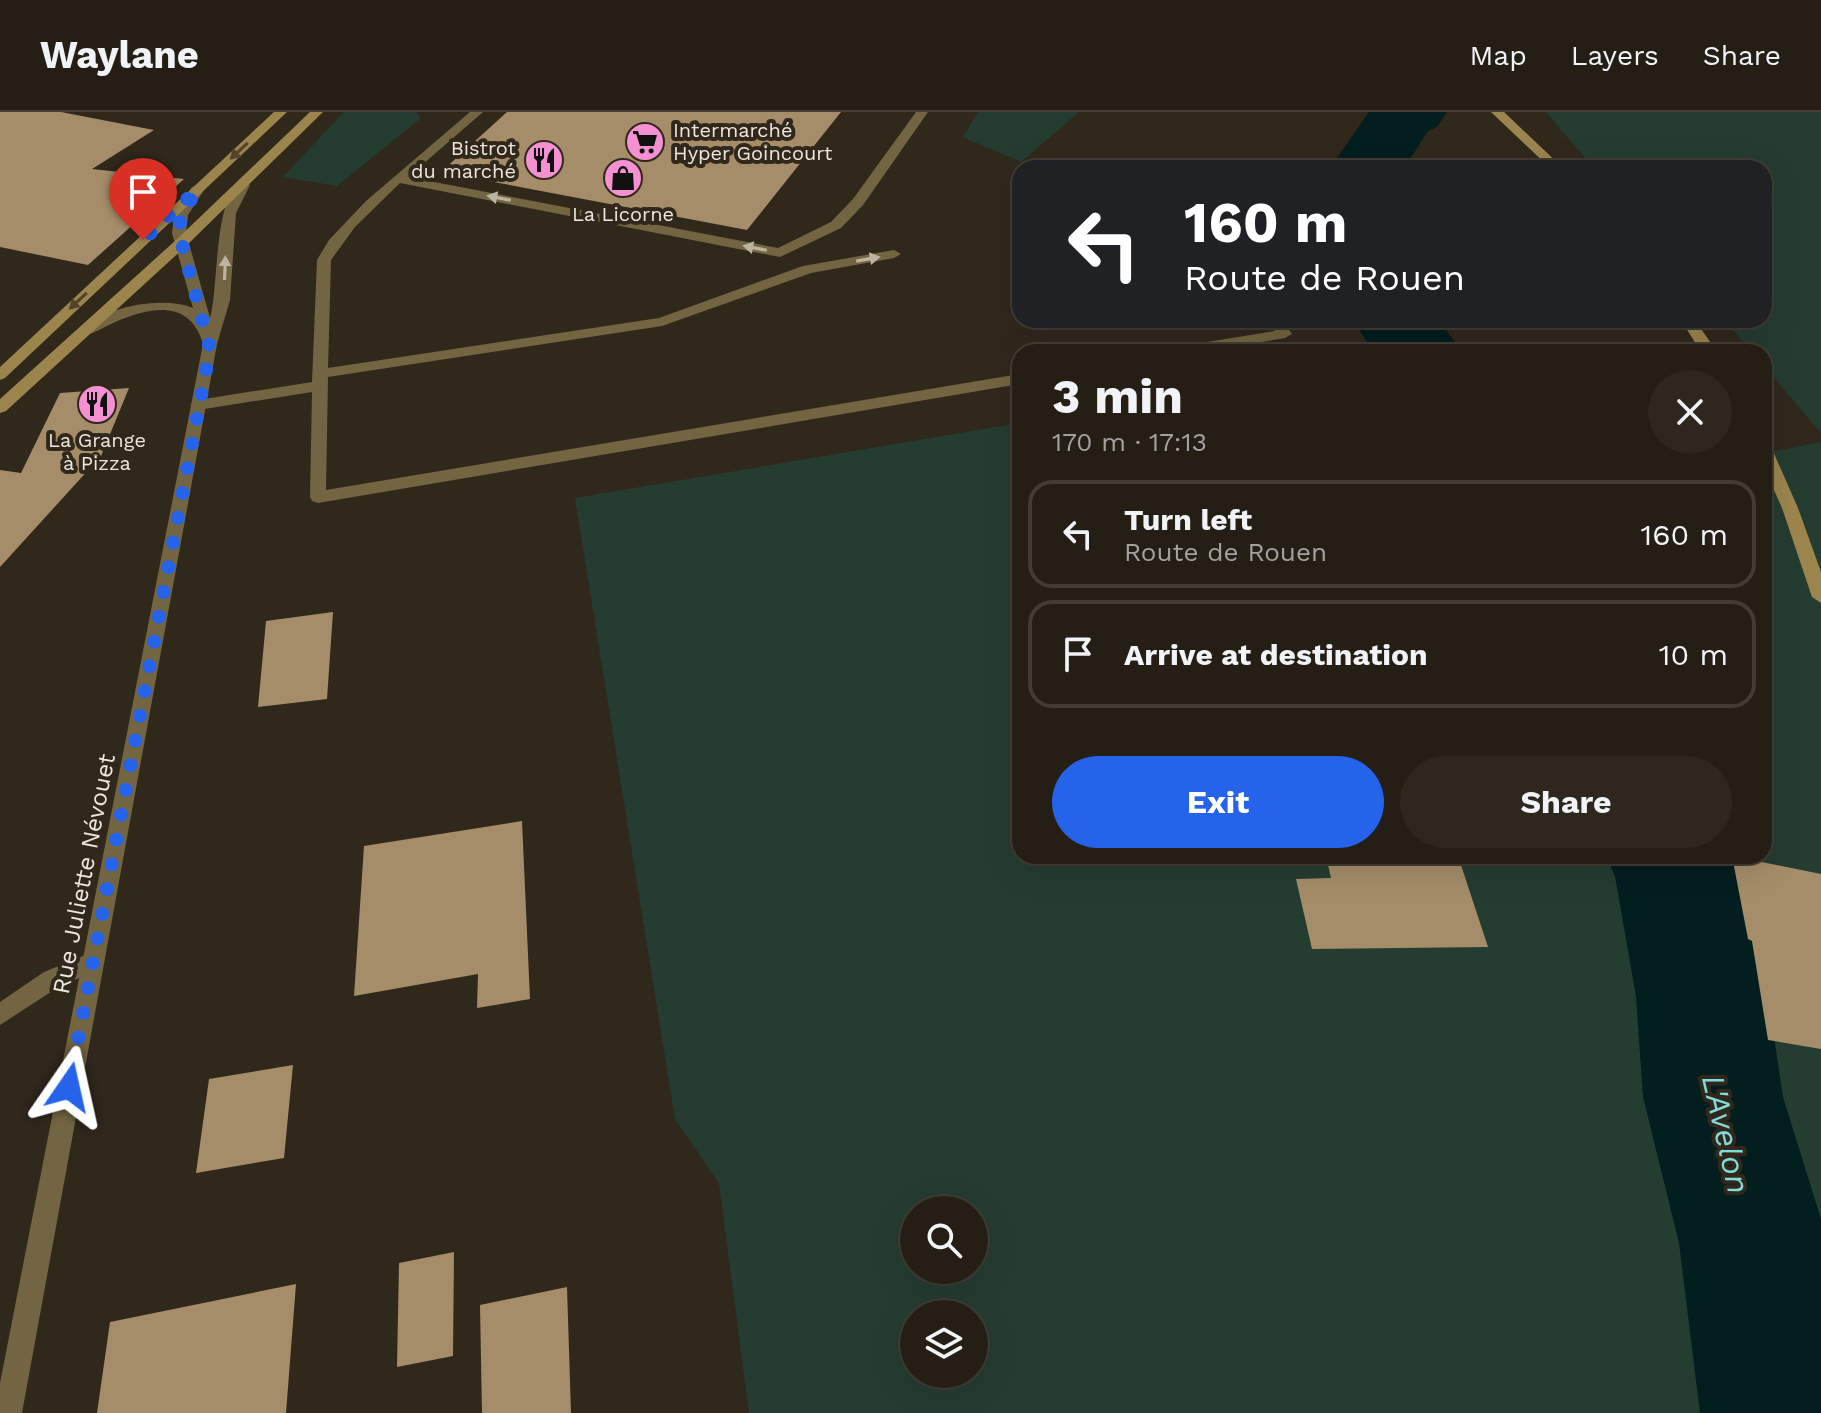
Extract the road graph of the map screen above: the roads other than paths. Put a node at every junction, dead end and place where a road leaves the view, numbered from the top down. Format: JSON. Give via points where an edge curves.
{"nodes":[{"id":1,"x":281,"y":112,"type":"edge"},
{"id":2,"x":317,"y":112,"type":"edge"},
{"id":3,"x":450,"y":112,"type":"edge"},
{"id":4,"x":477,"y":112,"type":"edge"},
{"id":5,"x":922,"y":112,"type":"edge"},
{"id":6,"x":1497,"y":112,"type":"edge"},
{"id":7,"x":459,"y":128,"type":"junction"},
{"id":8,"x":1548,"y":160,"type":"edge"},
{"id":9,"x":400,"y":179,"type":"junction"},
{"id":10,"x":243,"y":185,"type":"junction"},
{"id":11,"x":197,"y":190,"type":"junction"},
{"id":12,"x":181,"y":243,"type":"junction"},
{"id":13,"x":894,"y":254,"type":"dead end"},
{"id":14,"x":1281,"y":328,"type":"edge"},
{"id":15,"x":83,"y":332,"type":"junction"},
{"id":16,"x":208,"y":335,"type":"junction"},
{"id":17,"x":1224,"y":344,"type":"edge"},
{"id":18,"x":0,"y":375,"type":"edge"},
{"id":19,"x":319,"y":380,"type":"junction"},
{"id":20,"x":1012,"y":380,"type":"edge"},
{"id":21,"x":198,"y":405,"type":"junction"},
{"id":22,"x":0,"y":408,"type":"edge"},
{"id":23,"x":1772,"y":467,"type":"edge"},
{"id":24,"x":1821,"y":597,"type":"edge"},
{"id":25,"x":93,"y":962,"type":"junction"},
{"id":26,"x":0,"y":1015,"type":"edge"},
{"id":27,"x":8,"y":1413,"type":"edge"}],
"edges":[{"from":1,"to":11,"type":"main road","one_way":true},
{"from":2,"to":10,"type":"main road"},
{"from":3,"to":7,"type":"street"},
{"from":4,"to":7,"type":"street"},
{"from":5,"to":9,"type":"street","one_way":true,"via":[[848,213],[821,235],[780,253]]},
{"from":6,"to":8,"type":"main road"},
{"from":7,"to":9,"type":"street"},
{"from":9,"to":19,"type":"street","via":[[335,239],[324,260]]},
{"from":10,"to":12,"type":"main road"},
{"from":16,"to":10,"type":"street","name":"Rue Juliette Névouet","one_way":true,"via":[[223,300],[229,213]]},
{"from":11,"to":12,"type":"street","name":"Rue Juliette Névouet","via":[[181,215]]},
{"from":11,"to":18,"type":"main road","one_way":true},
{"from":12,"to":15,"type":"main road"},
{"from":12,"to":16,"type":"street","name":"Rue Juliette Névouet"},
{"from":19,"to":13,"type":"street","one_way":true,"via":[[662,322],[788,275]]},
{"from":14,"to":17,"type":"street","via":[[1285,334]]},
{"from":15,"to":16,"type":"street","via":[[119,315],[159,306],[183,308]]},
{"from":15,"to":22,"type":"main road"},
{"from":16,"to":21,"type":"street","name":"Rue Juliette Névouet"},
{"from":19,"to":20,"type":"street","via":[[318,497]]},
{"from":19,"to":21,"type":"street"},
{"from":21,"to":25,"type":"street","name":"Rue Juliette Névouet"},
{"from":23,"to":24,"type":"main road"},
{"from":25,"to":26,"type":"street","via":[[52,979]]},
{"from":25,"to":27,"type":"street","name":"Rue Juliette Névouet"}]}
